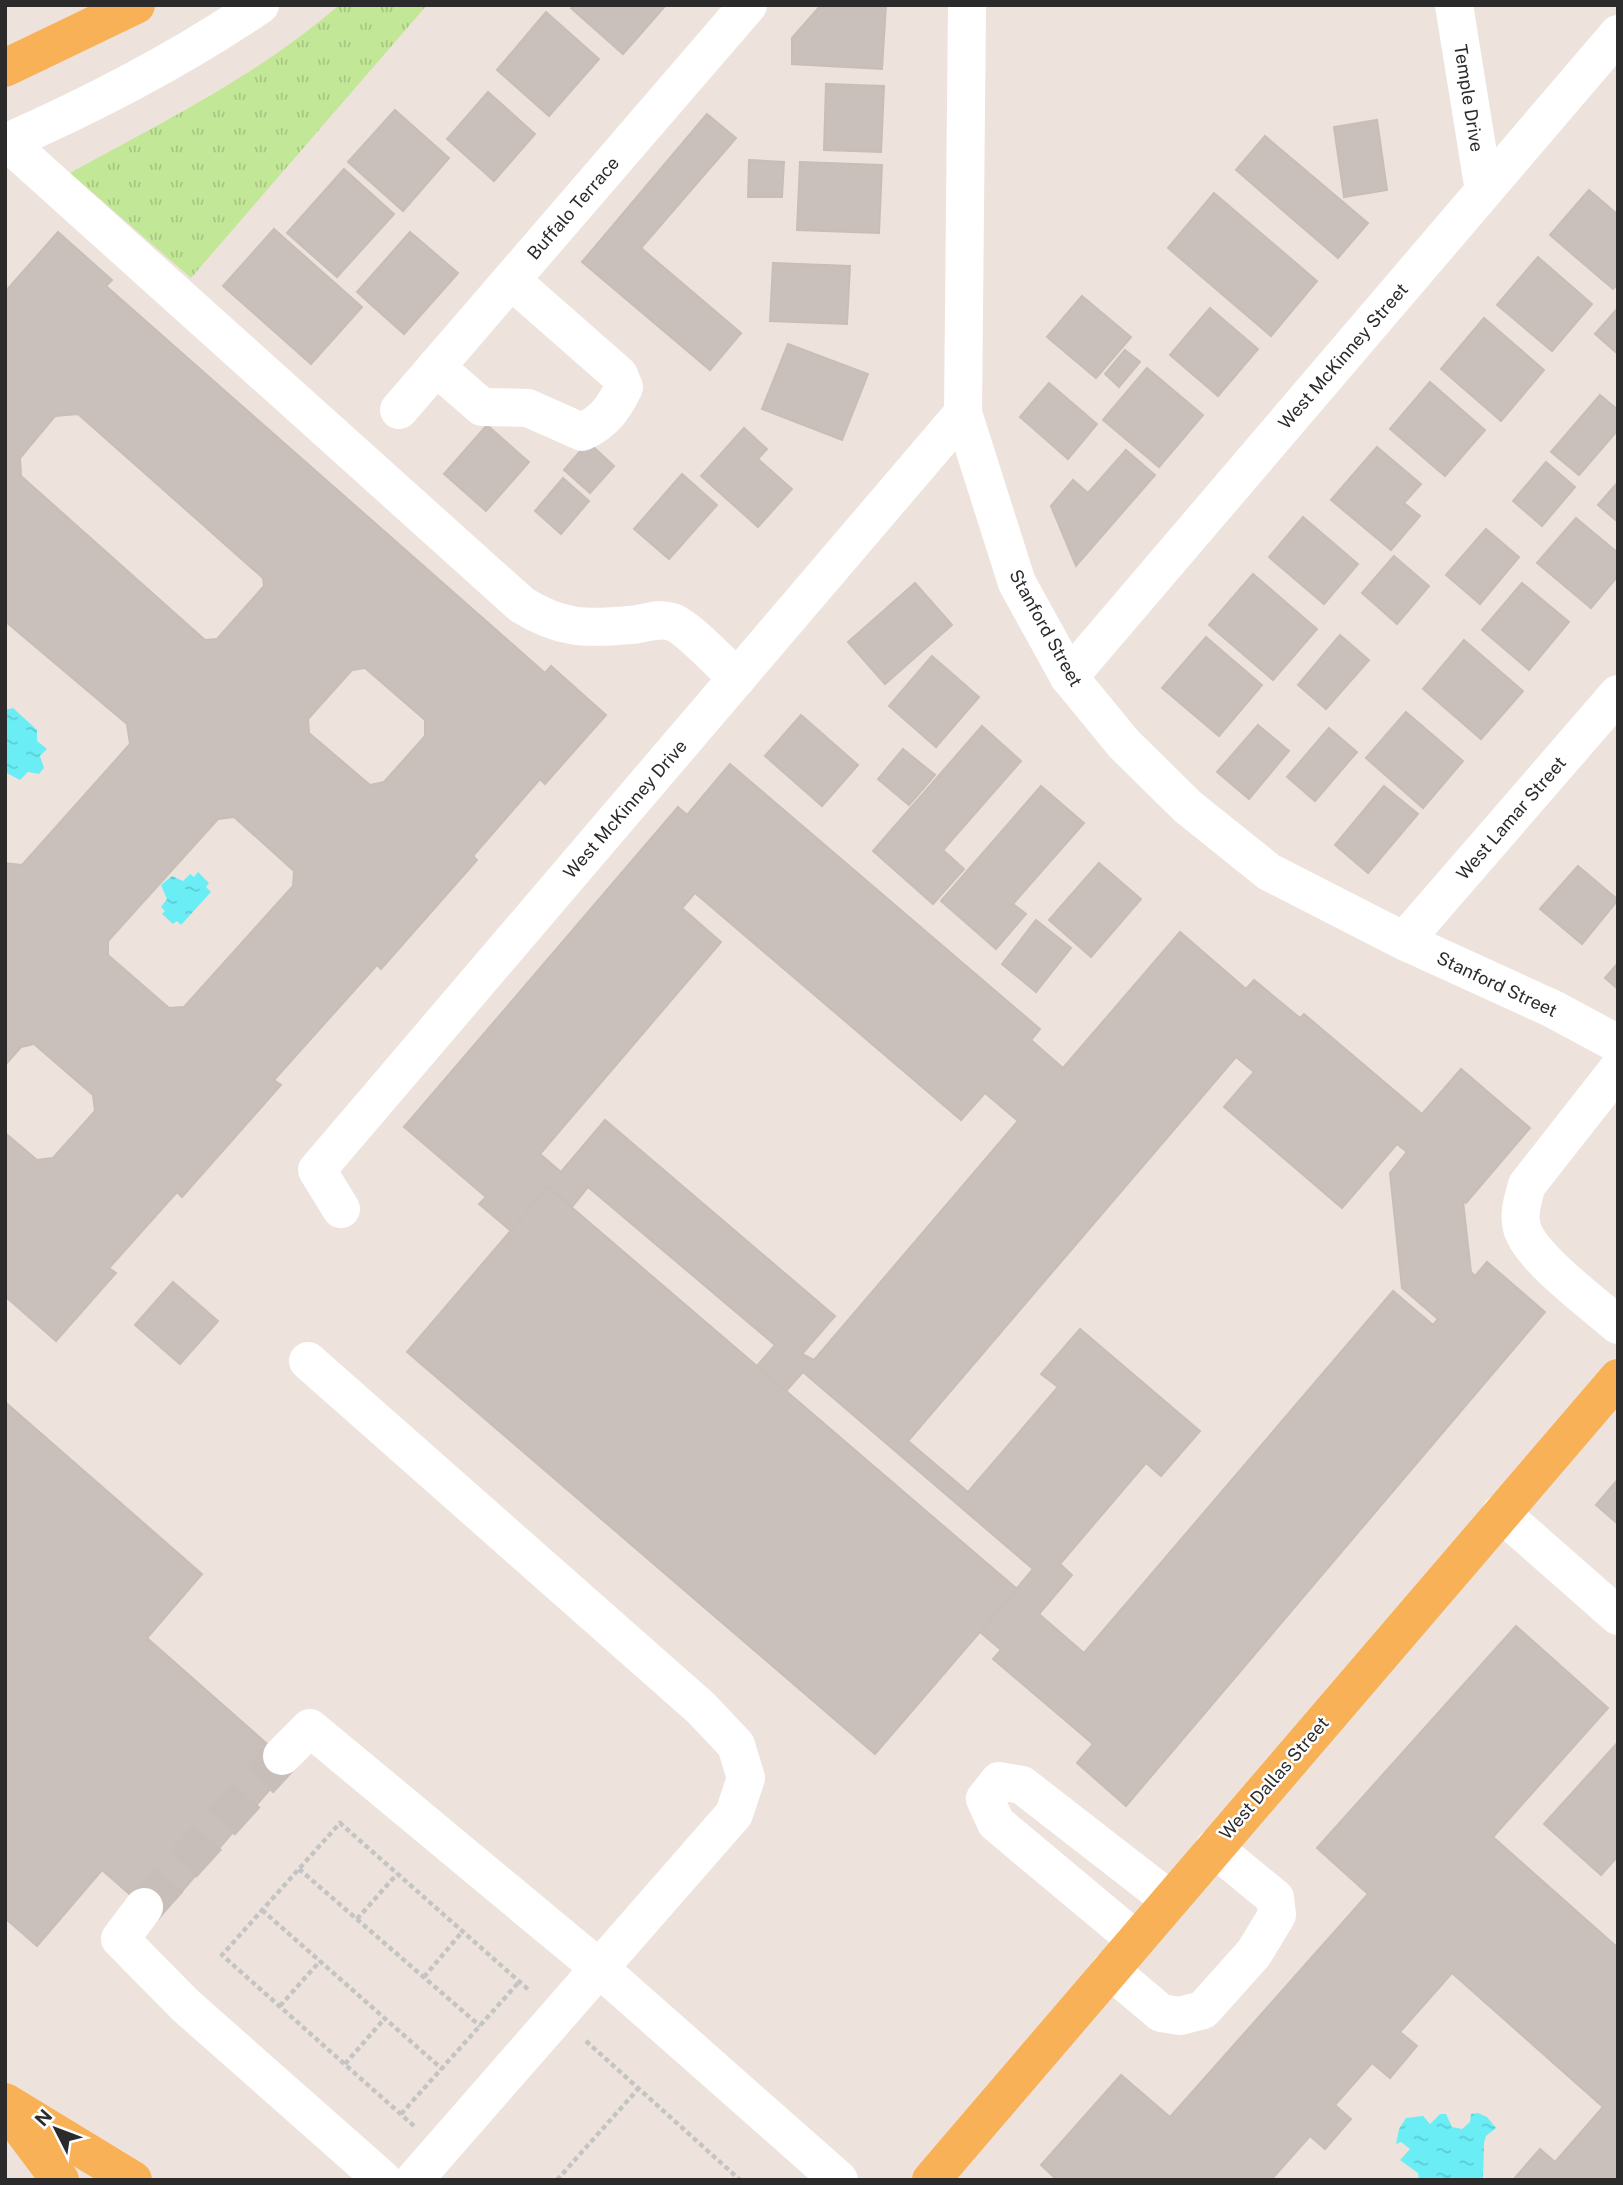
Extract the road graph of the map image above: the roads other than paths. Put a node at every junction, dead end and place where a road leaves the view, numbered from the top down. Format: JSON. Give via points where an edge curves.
{"nodes":[{"id":1,"x":136,"y":5,"type":"edge"},
{"id":2,"x":260,"y":5,"type":"edge"},
{"id":3,"x":748,"y":5,"type":"edge"},
{"id":4,"x":967,"y":5,"type":"edge"},
{"id":5,"x":1454,"y":5,"type":"edge"},
{"id":6,"x":1618,"y":34,"type":"edge"},
{"id":7,"x":5,"y":68,"type":"edge"},
{"id":8,"x":6,"y":142,"type":"edge"},
{"id":9,"x":1484,"y":191,"type":"junction"},
{"id":10,"x":511,"y":280,"type":"junction"},
{"id":11,"x":436,"y":367,"type":"junction"},
{"id":12,"x":398,"y":410,"type":"dead end"},
{"id":13,"x":963,"y":413,"type":"junction"},
{"id":14,"x":1069,"y":677,"type":"junction"},
{"id":15,"x":737,"y":678,"type":"junction"},
{"id":16,"x":1618,"y":694,"type":"edge"},
{"id":17,"x":1404,"y":941,"type":"junction"},
{"id":18,"x":1618,"y":1044,"type":"edge"},
{"id":19,"x":1618,"y":1069,"type":"edge"},
{"id":20,"x":341,"y":1209,"type":"dead end"},
{"id":21,"x":1618,"y":1325,"type":"edge"},
{"id":22,"x":308,"y":1361,"type":"dead end"},
{"id":23,"x":1618,"y":1378,"type":"edge"},
{"id":24,"x":1501,"y":1513,"type":"junction"},
{"id":25,"x":1616,"y":1610,"type":"edge"},
{"id":26,"x":282,"y":1756,"type":"tunnel mouth"},
{"id":27,"x":1214,"y":1848,"type":"junction"},
{"id":28,"x":1170,"y":1900,"type":"junction"},
{"id":29,"x":144,"y":1907,"type":"tunnel mouth"},
{"id":30,"x":1136,"y":1940,"type":"junction"},
{"id":31,"x":599,"y":1968,"type":"junction"},
{"id":32,"x":1110,"y":1970,"type":"junction"},
{"id":33,"x":5,"y":2105,"type":"edge"},
{"id":34,"x":60,"y":2180,"type":"edge"},
{"id":35,"x":133,"y":2180,"type":"edge"},
{"id":36,"x":383,"y":2180,"type":"edge"},
{"id":37,"x":414,"y":2180,"type":"edge"},
{"id":38,"x":839,"y":2180,"type":"edge"},
{"id":39,"x":931,"y":2180,"type":"edge"}],
"edges":[{"from":1,"to":7,"type":"main road"},
{"from":2,"to":8,"type":"street","via":[[194,50]]},
{"from":3,"to":10,"type":"street","name":"Buffalo Terrace"},
{"from":4,"to":13,"type":"street","name":"Stanford Street"},
{"from":5,"to":9,"type":"street","name":"Temple Drive"},
{"from":6,"to":9,"type":"street","name":"West McKinney Street"},
{"from":8,"to":15,"type":"street","via":[[522,605],[549,621],[582,628],[674,622]]},
{"from":9,"to":14,"type":"street","name":"West McKinney Street"},
{"from":10,"to":11,"type":"street","name":"Buffalo Terrace"},
{"from":10,"to":11,"type":"street","via":[[619,375],[624,387],[613,410],[582,432],[528,408],[482,407]]},
{"from":11,"to":12,"type":"street","name":"Buffalo Terrace"},
{"from":13,"to":14,"type":"street","name":"Stanford Street","via":[[1017,583]]},
{"from":13,"to":15,"type":"street","name":"West McKinney Drive"},
{"from":14,"to":17,"type":"street","name":"Stanford Street","via":[[1124,744],[1188,807],[1269,872]]},
{"from":15,"to":20,"type":"street","name":"West McKinney Drive","via":[[317,1170]]},
{"from":16,"to":17,"type":"street","name":"West Lamar Street"},
{"from":17,"to":18,"type":"street","name":"Stanford Street"},
{"from":19,"to":21,"type":"street","via":[[1527,1185],[1521,1227],[1531,1248]]},
{"from":22,"to":31,"type":"street","via":[[701,1708],[736,1745],[746,1779],[734,1814]]},
{"from":23,"to":24,"type":"main road","name":"West Dallas Street"},
{"from":24,"to":25,"type":"street"},
{"from":24,"to":27,"type":"main road","name":"West Dallas Street"},
{"from":26,"to":31,"type":"street","via":[[310,1728]]},
{"from":27,"to":28,"type":"main road","name":"West Dallas Street"},
{"from":27,"to":32,"type":"street","via":[[1275,1898],[1277,1915],[1254,1953],[1203,2010],[1180,2016],[1161,2013]]},
{"from":28,"to":30,"type":"main road","name":"West Dallas Street"},
{"from":28,"to":30,"type":"street","via":[[1022,1785],[999,1781],[985,1800],[996,1824]]},
{"from":29,"to":36,"type":"street","via":[[120,1938],[185,2005]]},
{"from":30,"to":32,"type":"main road","name":"West Dallas Street"},
{"from":31,"to":37,"type":"street"},
{"from":31,"to":38,"type":"street"},
{"from":32,"to":39,"type":"main road","name":"West Dallas Street"},
{"from":33,"to":34,"type":"main road"},
{"from":33,"to":35,"type":"main road"}]}
